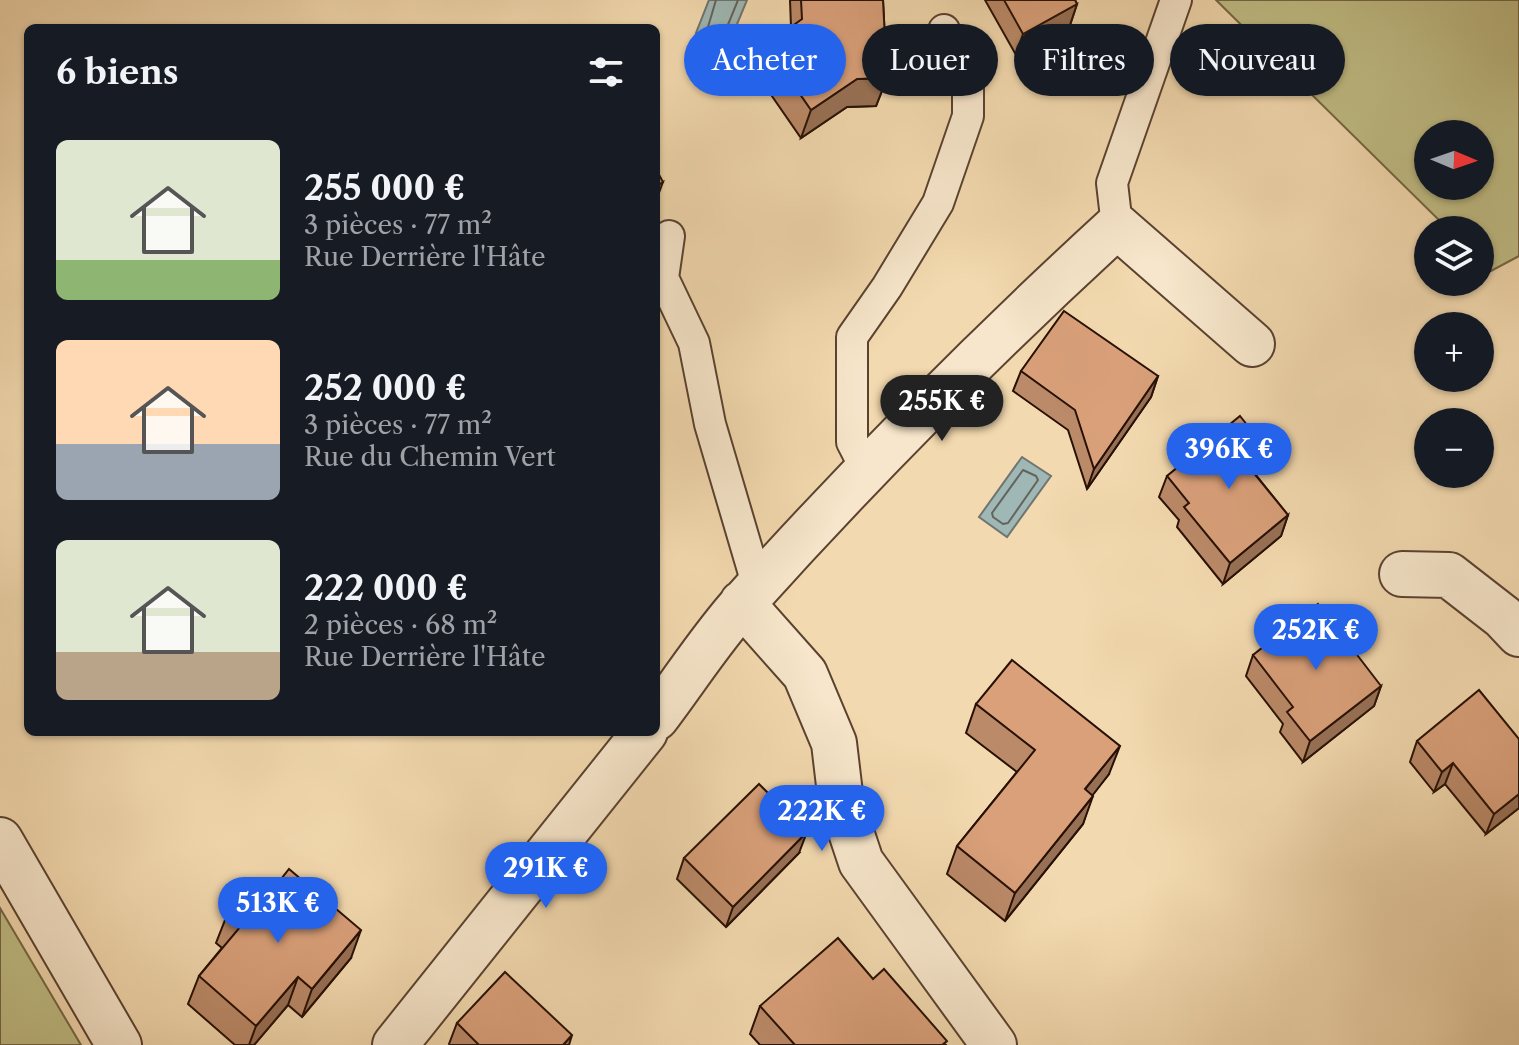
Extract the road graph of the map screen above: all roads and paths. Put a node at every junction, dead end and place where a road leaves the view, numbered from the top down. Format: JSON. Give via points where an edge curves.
{"nodes":[{"id":1,"x":1176,"y":0,"type":"edge"},
{"id":2,"x":968,"y":96,"type":"edge"},
{"id":3,"x":1117,"y":226,"type":"junction"},
{"id":4,"x":669,"y":236,"type":"dead end"},
{"id":5,"x":1252,"y":344,"type":"dead end"},
{"id":6,"x":867,"y":471,"type":"junction"},
{"id":7,"x":1402,"y":574,"type":"dead end"},
{"id":8,"x":750,"y":595,"type":"junction"},
{"id":9,"x":1519,"y":634,"type":"edge"},
{"id":10,"x":660,"y":713,"type":"edge"},
{"id":11,"x":642,"y":736,"type":"edge"},
{"id":12,"x":0,"y":840,"type":"edge"},
{"id":13,"x":119,"y":1045,"type":"edge"},
{"id":14,"x":395,"y":1045,"type":"edge"},
{"id":15,"x":994,"y":1045,"type":"edge"}],
"edges":[{"from":1,"to":3,"type":"lane","via":[[1112,183]]},
{"from":2,"to":6,"type":"lane","via":[[968,116],[938,203],[852,337],[852,442]]},
{"from":3,"to":5,"type":"street"},
{"from":3,"to":6,"type":"street"},
{"from":4,"to":8,"type":"lane","via":[[663,278],[694,343]]},
{"from":6,"to":8,"type":"street"},
{"from":7,"to":9,"type":"street","via":[[1449,575]]},
{"from":8,"to":10,"type":"street"},
{"from":8,"to":15,"type":"street","via":[[805,674],[834,743],[841,802],[861,862]]},
{"from":11,"to":14,"type":"street"},
{"from":12,"to":13,"type":"street"}]}
